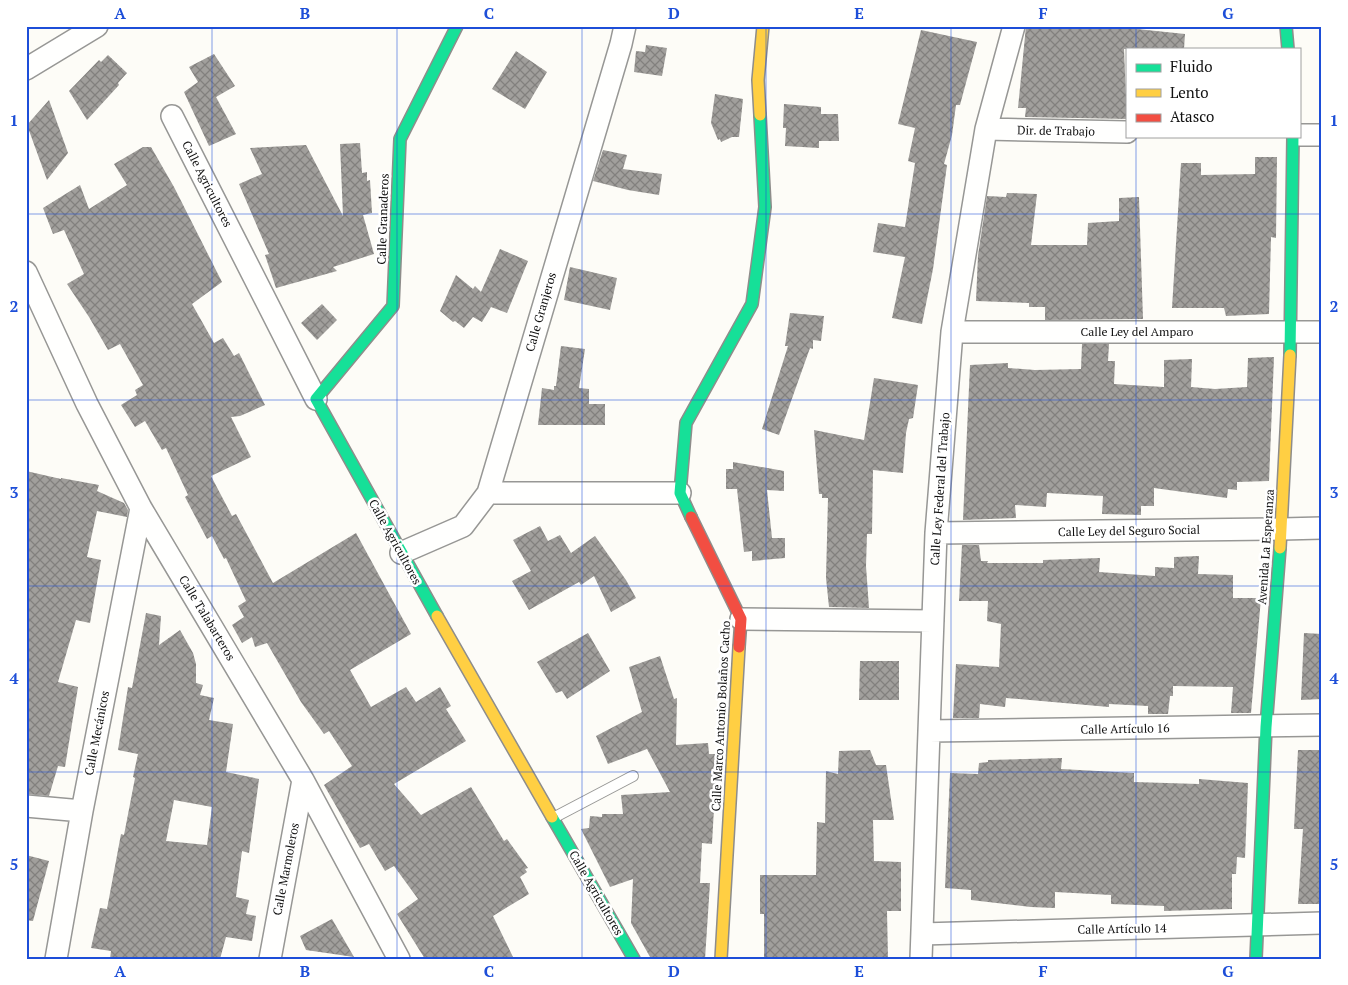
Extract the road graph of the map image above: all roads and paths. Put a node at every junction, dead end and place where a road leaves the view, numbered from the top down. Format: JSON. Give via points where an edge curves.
{"nodes":[{"id":1,"x":97,"y":26,"type":"edge"},
{"id":2,"x":458,"y":26,"type":"edge"},
{"id":3,"x":625,"y":26,"type":"edge"},
{"id":4,"x":763,"y":26,"type":"edge"},
{"id":5,"x":1014,"y":26,"type":"edge"},
{"id":6,"x":1286,"y":26,"type":"edge"},
{"id":7,"x":1288,"y":48,"type":"edge"},
{"id":8,"x":26,"y":69,"type":"edge"},
{"id":9,"x":172,"y":116,"type":"dead end"},
{"id":10,"x":986,"y":130,"type":"junction"},
{"id":11,"x":1126,"y":132,"type":"edge"},
{"id":12,"x":1300,"y":135,"type":"edge"},
{"id":13,"x":1322,"y":135,"type":"edge"},
{"id":14,"x":1294,"y":138,"type":"edge"},
{"id":15,"x":26,"y":272,"type":"edge"},
{"id":16,"x":952,"y":332,"type":"junction"},
{"id":17,"x":1291,"y":332,"type":"junction"},
{"id":18,"x":1322,"y":332,"type":"edge"},
{"id":19,"x":316,"y":399,"type":"junction"},
{"id":20,"x":488,"y":493,"type":"junction"},
{"id":21,"x":680,"y":493,"type":"junction"},
{"id":22,"x":141,"y":508,"type":"junction"},
{"id":23,"x":1322,"y":528,"type":"edge"},
{"id":24,"x":1282,"y":529,"type":"junction"},
{"id":25,"x":936,"y":533,"type":"junction"},
{"id":26,"x":401,"y":553,"type":"junction"},
{"id":27,"x":741,"y":619,"type":"junction"},
{"id":28,"x":933,"y":621,"type":"junction"},
{"id":29,"x":1322,"y":726,"type":"edge"},
{"id":30,"x":1266,"y":727,"type":"junction"},
{"id":31,"x":929,"y":731,"type":"junction"},
{"id":32,"x":634,"y":776,"type":"dead end"},
{"id":33,"x":303,"y":780,"type":"junction"},
{"id":34,"x":26,"y":806,"type":"edge"},
{"id":35,"x":82,"y":811,"type":"junction"},
{"id":36,"x":553,"y":818,"type":"junction"},
{"id":37,"x":1322,"y":923,"type":"edge"},
{"id":38,"x":1257,"y":925,"type":"junction"},
{"id":39,"x":922,"y":934,"type":"junction"},
{"id":40,"x":56,"y":959,"type":"edge"},
{"id":41,"x":270,"y":959,"type":"edge"},
{"id":42,"x":399,"y":959,"type":"edge"},
{"id":43,"x":634,"y":959,"type":"edge"},
{"id":44,"x":721,"y":959,"type":"edge"},
{"id":45,"x":921,"y":959,"type":"edge"},
{"id":46,"x":1256,"y":959,"type":"edge"}],
"edges":[{"from":1,"to":8,"type":"street"},
{"from":2,"to":19,"type":"street","name":"Calle Granaderos","via":[[400,139],[393,306]]},
{"from":3,"to":20,"type":"street","name":"Calle Granjeros"},
{"from":4,"to":21,"type":"street","via":[[758,80],[765,207],[752,304],[686,422]]},
{"from":5,"to":10,"type":"street","name":"Calle Ley Federal del Trabajo"},
{"from":6,"to":7,"type":"street"},
{"from":9,"to":19,"type":"street","name":"Calle Agricultores"},
{"from":10,"to":11,"type":"street","name":"Dir. de Trabajo"},
{"from":10,"to":16,"type":"street","name":"Calle Ley Federal del Trabajo"},
{"from":12,"to":13,"type":"street"},
{"from":14,"to":17,"type":"street","name":"Avenida La Esperanza"},
{"from":15,"to":22,"type":"street","name":"Calle Talabarteros","via":[[86,404]]},
{"from":16,"to":17,"type":"street","name":"Calle Ley del Amparo"},
{"from":16,"to":25,"type":"street","name":"Calle Ley Federal del Trabajo"},
{"from":17,"to":18,"type":"street","name":"Calle Ley del Amparo"},
{"from":17,"to":24,"type":"street","name":"Avenida La Esperanza"},
{"from":19,"to":26,"type":"street","name":"Calle Agricultores"},
{"from":20,"to":21,"type":"street"},
{"from":20,"to":26,"type":"street","name":"Calle Granjeros","via":[[463,526]]},
{"from":21,"to":27,"type":"street","name":"Calle Marco Antonio Bolaños Cacho"},
{"from":22,"to":33,"type":"street","name":"Calle Talabarteros"},
{"from":22,"to":35,"type":"street","name":"Calle Mecánicos"},
{"from":23,"to":24,"type":"street","name":"Calle Ley del Seguro Social"},
{"from":24,"to":25,"type":"street","name":"Calle Ley del Seguro Social"},
{"from":24,"to":30,"type":"street","name":"Avenida La Esperanza"},
{"from":25,"to":28,"type":"street","name":"Calle Ley Federal del Trabajo"},
{"from":26,"to":36,"type":"street","name":"Calle Agricultores"},
{"from":27,"to":28,"type":"street"},
{"from":27,"to":44,"type":"street","name":"Calle Marco Antonio Bolaños Cacho"},
{"from":28,"to":31,"type":"street","name":"Calle Ley Federal del Trabajo"},
{"from":29,"to":30,"type":"street","name":"Calle Artículo 16"},
{"from":30,"to":31,"type":"street","name":"Calle Artículo 16"},
{"from":30,"to":38,"type":"street","name":"Avenida La Esperanza"},
{"from":31,"to":39,"type":"street","name":"Calle Ley Federal del Trabajo"},
{"from":32,"to":36,"type":"lane"},
{"from":33,"to":41,"type":"street","name":"Calle Marmoleros"},
{"from":33,"to":42,"type":"street","name":"Calle Talabarteros"},
{"from":34,"to":35,"type":"street"},
{"from":35,"to":40,"type":"street","name":"Calle Mecánicos"},
{"from":36,"to":43,"type":"street","name":"Calle Agricultores"},
{"from":37,"to":38,"type":"street","name":"Calle Artículo 14"},
{"from":38,"to":39,"type":"street","name":"Calle Artículo 14"},
{"from":38,"to":46,"type":"street","name":"Avenida La Esperanza"},
{"from":39,"to":45,"type":"street","name":"Calle Ley Federal del Trabajo"}]}
